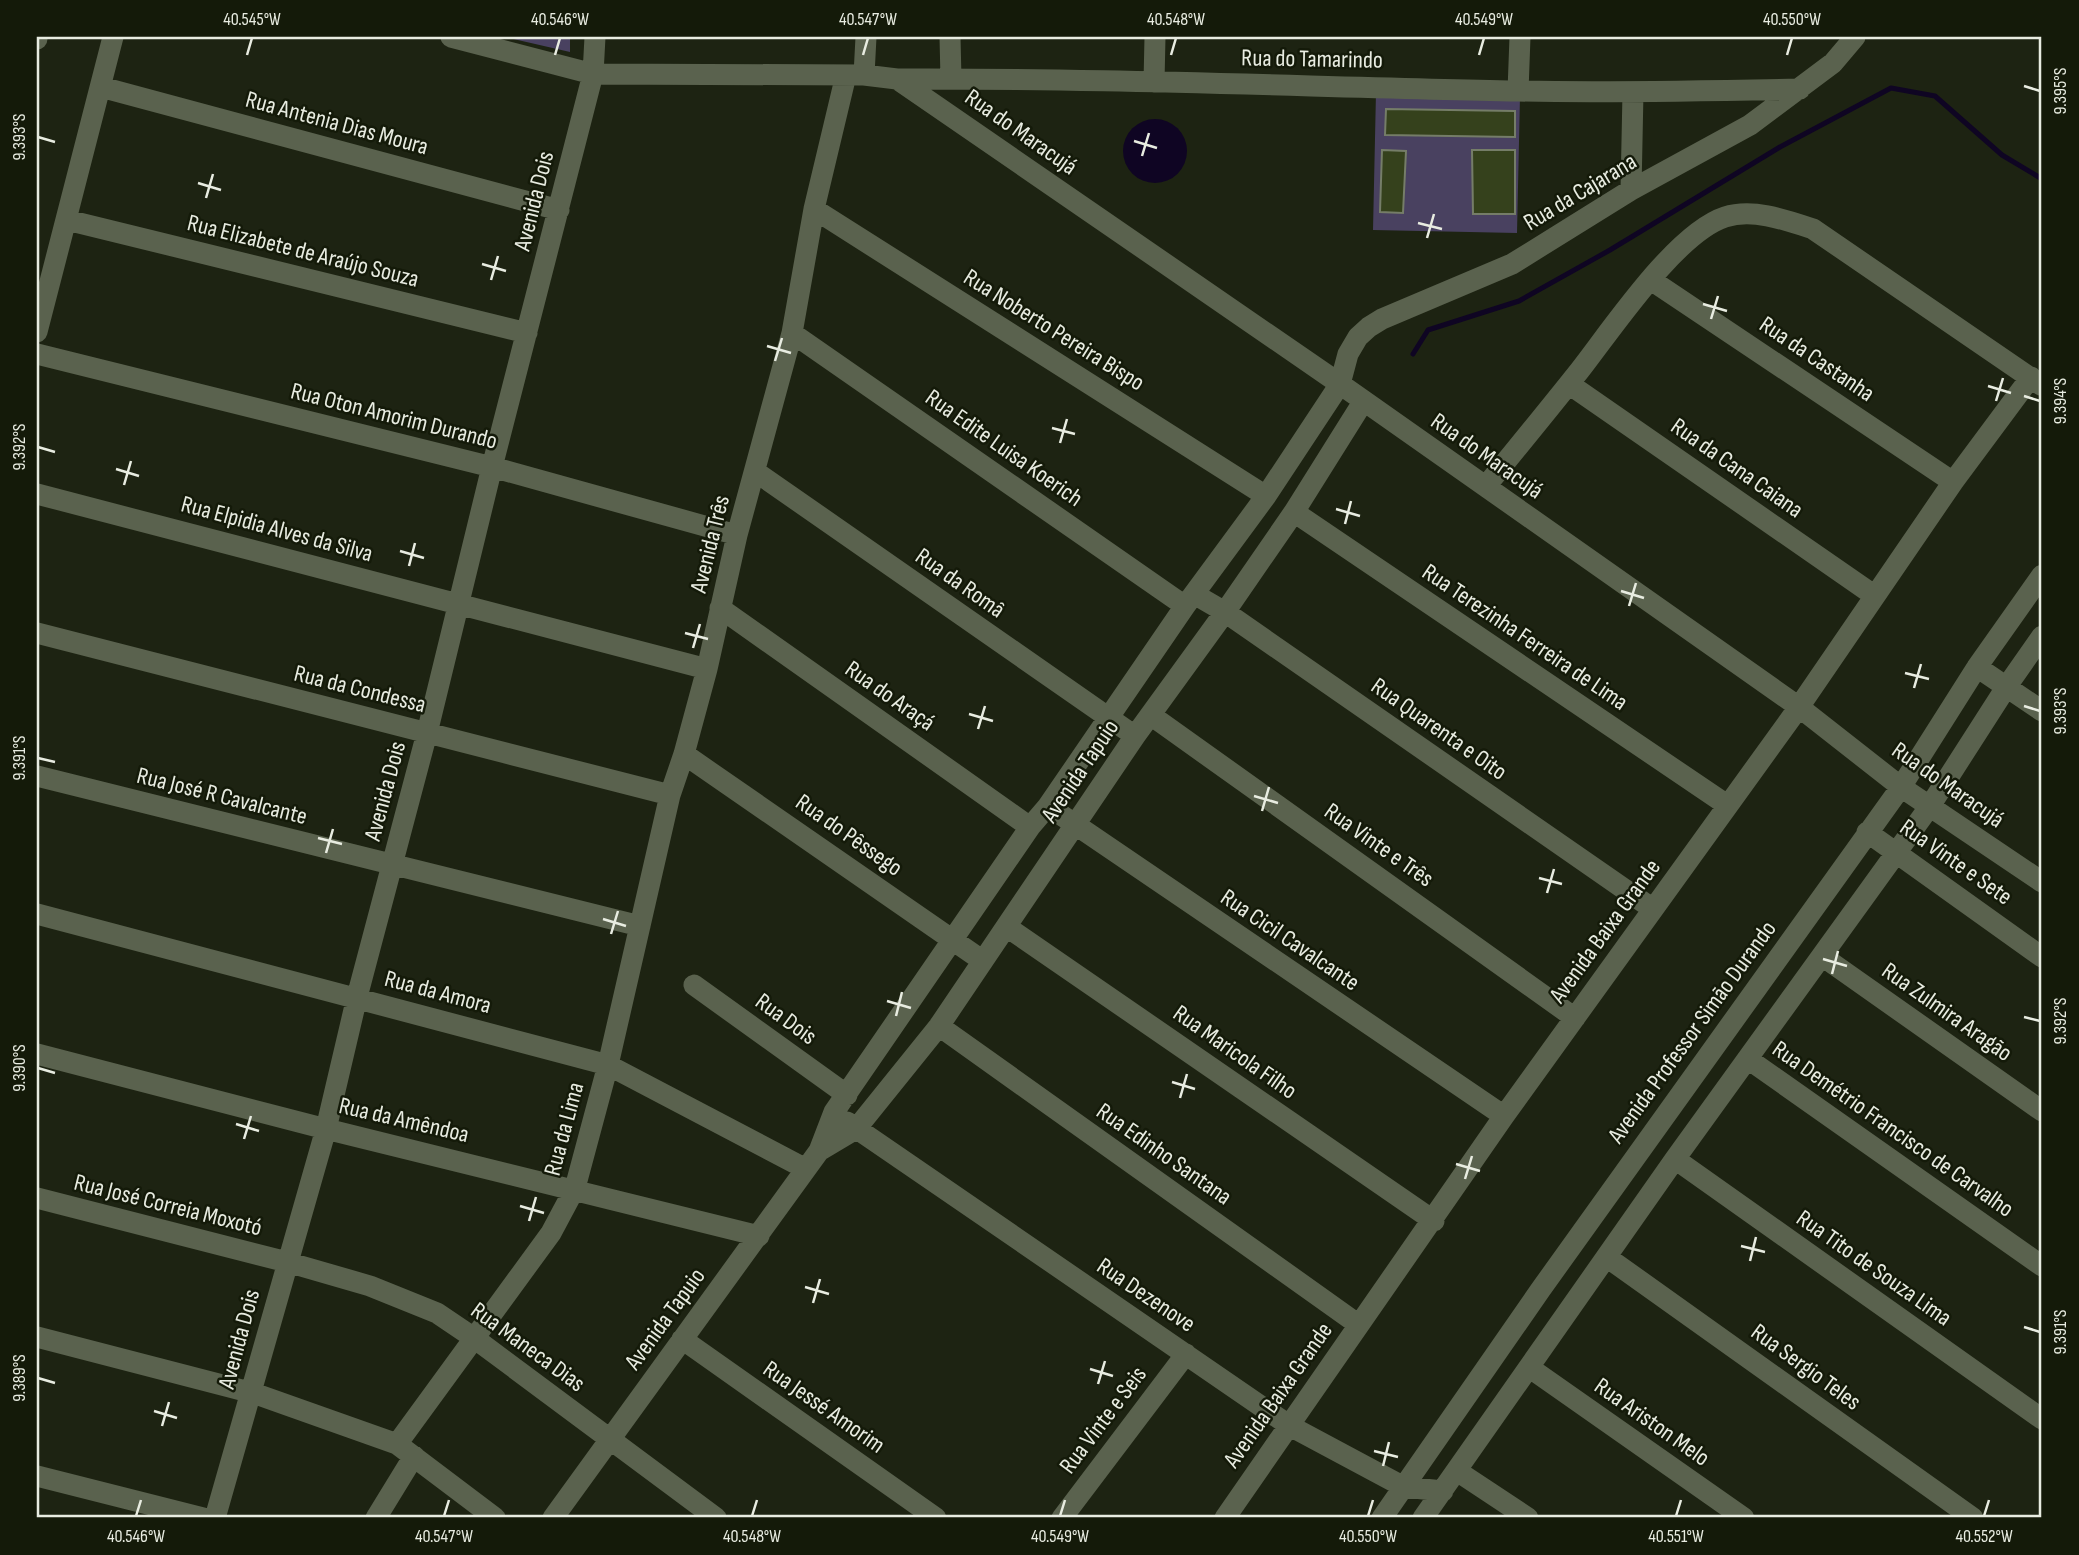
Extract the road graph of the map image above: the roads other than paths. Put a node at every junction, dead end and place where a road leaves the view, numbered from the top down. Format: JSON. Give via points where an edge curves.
{"nodes":[{"id":1,"x":113,"y":37,"type":"edge"},
{"id":2,"x":451,"y":37,"type":"edge"},
{"id":3,"x":595,"y":37,"type":"edge"},
{"id":4,"x":866,"y":37,"type":"edge"},
{"id":5,"x":950,"y":37,"type":"edge"},
{"id":6,"x":1155,"y":37,"type":"edge"},
{"id":7,"x":1520,"y":37,"type":"edge"},
{"id":8,"x":1855,"y":37,"type":"edge"},
{"id":9,"x":593,"y":74,"type":"junction"},
{"id":10,"x":855,"y":75,"type":"junction"},
{"id":11,"x":897,"y":79,"type":"junction"},
{"id":12,"x":951,"y":79,"type":"junction"},
{"id":13,"x":1154,"y":82,"type":"junction"},
{"id":14,"x":101,"y":87,"type":"junction"},
{"id":15,"x":1800,"y":89,"type":"junction"},
{"id":16,"x":1518,"y":91,"type":"junction"},
{"id":17,"x":1633,"y":92,"type":"junction"},
{"id":18,"x":1632,"y":190,"type":"junction"},
{"id":19,"x":814,"y":209,"type":"junction"},
{"id":20,"x":559,"y":210,"type":"junction"},
{"id":21,"x":67,"y":220,"type":"junction"},
{"id":22,"x":1651,"y":280,"type":"junction"},
{"id":23,"x":37,"y":332,"type":"edge"},
{"id":24,"x":527,"y":332,"type":"junction"},
{"id":25,"x":792,"y":333,"type":"junction"},
{"id":26,"x":37,"y":355,"type":"edge"},
{"id":27,"x":2036,"y":381,"type":"edge"},
{"id":28,"x":1340,"y":384,"type":"junction"},
{"id":29,"x":1569,"y":384,"type":"junction"},
{"id":30,"x":1363,"y":402,"type":"junction"},
{"id":31,"x":492,"y":467,"type":"junction"},
{"id":32,"x":756,"y":472,"type":"junction"},
{"id":33,"x":1953,"y":482,"type":"junction"},
{"id":34,"x":1486,"y":486,"type":"junction"},
{"id":35,"x":37,"y":494,"type":"edge"},
{"id":36,"x":1266,"y":496,"type":"junction"},
{"id":37,"x":1294,"y":512,"type":"junction"},
{"id":38,"x":737,"y":535,"type":"junction"},
{"id":39,"x":2042,"y":575,"type":"edge"},
{"id":40,"x":1875,"y":596,"type":"junction"},
{"id":41,"x":1190,"y":600,"type":"junction"},
{"id":42,"x":459,"y":604,"type":"junction"},
{"id":43,"x":720,"y":608,"type":"junction"},
{"id":44,"x":1226,"y":612,"type":"junction"},
{"id":45,"x":37,"y":634,"type":"edge"},
{"id":46,"x":2042,"y":636,"type":"edge"},
{"id":47,"x":1977,"y":667,"type":"junction"},
{"id":48,"x":707,"y":669,"type":"junction"},
{"id":49,"x":2007,"y":686,"type":"junction"},
{"id":50,"x":1799,"y":707,"type":"junction"},
{"id":51,"x":2042,"y":711,"type":"edge"},
{"id":52,"x":1152,"y":716,"type":"junction"},
{"id":53,"x":1108,"y":718,"type":"junction"},
{"id":54,"x":427,"y":733,"type":"junction"},
{"id":55,"x":1135,"y":736,"type":"junction"},
{"id":56,"x":684,"y":754,"type":"junction"},
{"id":57,"x":37,"y":776,"type":"edge"},
{"id":58,"x":1901,"y":787,"type":"junction"},
{"id":59,"x":670,"y":795,"type":"junction"},
{"id":60,"x":1727,"y":805,"type":"junction"},
{"id":61,"x":1048,"y":806,"type":"junction"},
{"id":62,"x":1930,"y":806,"type":"junction"},
{"id":63,"x":1074,"y":826,"type":"junction"},
{"id":64,"x":1030,"y":827,"type":"junction"},
{"id":65,"x":1867,"y":832,"type":"junction"},
{"id":66,"x":1897,"y":852,"type":"junction"},
{"id":67,"x":392,"y":865,"type":"junction"},
{"id":68,"x":2042,"y":882,"type":"edge"},
{"id":69,"x":1653,"y":909,"type":"junction"},
{"id":70,"x":37,"y":914,"type":"edge"},
{"id":71,"x":640,"y":926,"type":"junction"},
{"id":72,"x":1007,"y":927,"type":"junction"},
{"id":73,"x":954,"y":940,"type":"junction"},
{"id":74,"x":1822,"y":956,"type":"junction"},
{"id":75,"x":2042,"y":957,"type":"edge"},
{"id":76,"x":984,"y":961,"type":"junction"},
{"id":77,"x":694,"y":985,"type":"dead end"},
{"id":78,"x":357,"y":998,"type":"junction"},
{"id":79,"x":1575,"y":1018,"type":"junction"},
{"id":80,"x":939,"y":1026,"type":"junction"},
{"id":81,"x":37,"y":1054,"type":"edge"},
{"id":82,"x":1748,"y":1059,"type":"junction"},
{"id":83,"x":608,"y":1065,"type":"junction"},
{"id":84,"x":846,"y":1095,"type":"junction"},
{"id":85,"x":2042,"y":1111,"type":"edge"},
{"id":86,"x":834,"y":1112,"type":"junction"},
{"id":87,"x":1504,"y":1116,"type":"junction"},
{"id":88,"x":326,"y":1129,"type":"junction"},
{"id":89,"x":856,"y":1129,"type":"junction"},
{"id":90,"x":819,"y":1151,"type":"junction"},
{"id":91,"x":1675,"y":1159,"type":"junction"},
{"id":92,"x":806,"y":1169,"type":"junction"},
{"id":93,"x":575,"y":1188,"type":"junction"},
{"id":94,"x":37,"y":1198,"type":"edge"},
{"id":95,"x":1434,"y":1221,"type":"junction"},
{"id":96,"x":759,"y":1236,"type":"junction"},
{"id":97,"x":1608,"y":1258,"type":"junction"},
{"id":98,"x":287,"y":1262,"type":"junction"},
{"id":99,"x":2042,"y":1266,"type":"edge"},
{"id":100,"x":1541,"y":1289,"type":"junction"},
{"id":101,"x":1571,"y":1311,"type":"junction"},
{"id":102,"x":1359,"y":1325,"type":"junction"},
{"id":103,"x":37,"y":1337,"type":"edge"},
{"id":104,"x":474,"y":1338,"type":"junction"},
{"id":105,"x":682,"y":1339,"type":"junction"},
{"id":106,"x":1186,"y":1354,"type":"junction"},
{"id":107,"x":1530,"y":1368,"type":"junction"},
{"id":108,"x":253,"y":1393,"type":"junction"},
{"id":109,"x":2042,"y":1419,"type":"edge"},
{"id":110,"x":1290,"y":1426,"type":"junction"},
{"id":111,"x":610,"y":1440,"type":"junction"},
{"id":112,"x":406,"y":1450,"type":"junction"},
{"id":113,"x":1457,"y":1471,"type":"junction"},
{"id":114,"x":37,"y":1476,"type":"edge"},
{"id":115,"x":1404,"y":1487,"type":"junction"},
{"id":116,"x":1443,"y":1491,"type":"junction"},
{"id":117,"x":203,"y":1518,"type":"edge"},
{"id":118,"x":215,"y":1518,"type":"edge"},
{"id":119,"x":376,"y":1518,"type":"edge"},
{"id":120,"x":495,"y":1518,"type":"edge"},
{"id":121,"x":553,"y":1518,"type":"edge"},
{"id":122,"x":716,"y":1518,"type":"edge"},
{"id":123,"x":936,"y":1518,"type":"edge"},
{"id":124,"x":1062,"y":1518,"type":"edge"},
{"id":125,"x":1224,"y":1518,"type":"edge"},
{"id":126,"x":1382,"y":1518,"type":"edge"},
{"id":127,"x":1423,"y":1518,"type":"edge"},
{"id":128,"x":1528,"y":1518,"type":"edge"},
{"id":129,"x":1744,"y":1518,"type":"edge"},
{"id":130,"x":1973,"y":1518,"type":"edge"}],
"edges":[{"from":1,"to":14,"type":"street"},
{"from":2,"to":9,"type":"street","name":"Rua do Tamarindo"},
{"from":3,"to":9,"type":"street","name":"Avenida Dois"},
{"from":4,"to":10,"type":"street","name":"Avenida Três"},
{"from":5,"to":12,"type":"street"},
{"from":6,"to":13,"type":"street"},
{"from":7,"to":16,"type":"street"},
{"from":8,"to":15,"type":"street","name":"Rua da Cajarana","via":[[1833,63]]},
{"from":9,"to":10,"type":"street","name":"Rua do Tamarindo"},
{"from":9,"to":20,"type":"street","name":"Avenida Dois"},
{"from":10,"to":11,"type":"street","name":"Rua do Tamarindo"},
{"from":10,"to":19,"type":"street","name":"Avenida Três"},
{"from":11,"to":12,"type":"street","name":"Rua do Tamarindo"},
{"from":11,"to":28,"type":"street","name":"Rua do Maracujá"},
{"from":12,"to":13,"type":"street","name":"Rua do Tamarindo"},
{"from":13,"to":16,"type":"street","name":"Rua do Tamarindo"},
{"from":14,"to":20,"type":"street","name":"Rua Antenia Dias Moura"},
{"from":14,"to":21,"type":"street"},
{"from":15,"to":17,"type":"street","name":"Rua do Tamarindo"},
{"from":15,"to":18,"type":"street","name":"Rua da Cajarana","via":[[1750,125]]},
{"from":16,"to":17,"type":"street","name":"Rua do Tamarindo"},
{"from":17,"to":18,"type":"street"},
{"from":18,"to":28,"type":"street","name":"Rua da Cajarana","via":[[1512,264],[1369,327],[1348,354]]},
{"from":19,"to":25,"type":"street","name":"Avenida Três"},
{"from":19,"to":36,"type":"street","name":"Rua Noberto Pereira Bispo"},
{"from":20,"to":24,"type":"street","name":"Avenida Dois"},
{"from":21,"to":23,"type":"street"},
{"from":21,"to":24,"type":"street","name":"Rua Elizabete de Araújo Souza"},
{"from":22,"to":27,"type":"street","via":[[1690,237],[1708,225],[1727,216],[1776,217],[1832,240]]},
{"from":22,"to":29,"type":"street"},
{"from":22,"to":33,"type":"street","name":"Rua da Castanha"},
{"from":24,"to":31,"type":"street","name":"Avenida Dois"},
{"from":25,"to":32,"type":"street","name":"Avenida Três"},
{"from":25,"to":41,"type":"street","name":"Rua Edite Luisa Koerich"},
{"from":26,"to":31,"type":"street","name":"Rua Oton Amorim Durando"},
{"from":27,"to":33,"type":"street","name":"Avenida Baixa Grande"},
{"from":28,"to":30,"type":"street","name":"Rua do Maracujá"},
{"from":28,"to":36,"type":"street","name":"Avenida Tapuio"},
{"from":29,"to":34,"type":"street"},
{"from":29,"to":40,"type":"street","name":"Rua da Cana Caiana"},
{"from":30,"to":34,"type":"street","name":"Rua do Maracujá"},
{"from":30,"to":37,"type":"street","name":"Avenida Tapuio"},
{"from":31,"to":38,"type":"street","name":"Rua Oton Amorim Durando"},
{"from":31,"to":42,"type":"street","name":"Avenida Dois"},
{"from":32,"to":38,"type":"street","name":"Avenida Três"},
{"from":32,"to":53,"type":"street","name":"Rua da Româ"},
{"from":33,"to":40,"type":"street","name":"Avenida Baixa Grande"},
{"from":34,"to":50,"type":"street","name":"Rua do Maracujá"},
{"from":35,"to":42,"type":"street","name":"Rua Elpidia Alves da Silva"},
{"from":36,"to":41,"type":"street","name":"Avenida Tapuio"},
{"from":37,"to":44,"type":"street","name":"Avenida Tapuio"},
{"from":37,"to":60,"type":"street","name":"Rua Terezinha Ferreira de Lima"},
{"from":38,"to":43,"type":"street","name":"Avenida Três"},
{"from":39,"to":47,"type":"street","name":"Avenida Professor Simão Durando"},
{"from":40,"to":50,"type":"street","name":"Avenida Baixa Grande"},
{"from":41,"to":44,"type":"street","name":"Rua Quarenta e Oito"},
{"from":41,"to":53,"type":"street","name":"Avenida Tapuio"},
{"from":42,"to":48,"type":"street","name":"Rua Elpidia Alves da Silva"},
{"from":42,"to":54,"type":"street","name":"Avenida Dois"},
{"from":43,"to":48,"type":"street","name":"Avenida Três"},
{"from":43,"to":64,"type":"street","name":"Rua do Araçá"},
{"from":44,"to":52,"type":"street","name":"Avenida Tapuio"},
{"from":44,"to":69,"type":"street","name":"Rua Quarenta e Oito"},
{"from":45,"to":54,"type":"street","name":"Rua da Condessa"},
{"from":46,"to":49,"type":"street"},
{"from":47,"to":49,"type":"street"},
{"from":47,"to":58,"type":"street","name":"Avenida Professor Simão Durando"},
{"from":48,"to":56,"type":"street","name":"Avenida Três"},
{"from":49,"to":51,"type":"street"},
{"from":49,"to":62,"type":"street"},
{"from":50,"to":58,"type":"street","name":"Rua do Maracujá"},
{"from":50,"to":60,"type":"street","name":"Avenida Baixa Grande"},
{"from":52,"to":55,"type":"street","name":"Avenida Tapuio"},
{"from":52,"to":79,"type":"street","name":"Rua Vinte e Três"},
{"from":53,"to":55,"type":"street","name":"Rua da Româ"},
{"from":53,"to":61,"type":"street","name":"Avenida Tapuio"},
{"from":54,"to":59,"type":"street","name":"Rua da Condessa"},
{"from":54,"to":67,"type":"street","name":"Avenida Dois"},
{"from":55,"to":63,"type":"street","name":"Avenida Tapuio"},
{"from":56,"to":59,"type":"street","name":"Avenida Três"},
{"from":56,"to":73,"type":"street","name":"Rua do Pêssego"},
{"from":57,"to":67,"type":"street","name":"Rua José R Cavalcante"},
{"from":58,"to":62,"type":"street","name":"Rua do Maracujá"},
{"from":58,"to":65,"type":"street","name":"Avenida Professor Simão Durando"},
{"from":59,"to":71,"type":"street","name":"Avenida Três"},
{"from":60,"to":69,"type":"street","name":"Avenida Baixa Grande"},
{"from":61,"to":63,"type":"street","name":"Rua Cicil Cavalcante"},
{"from":61,"to":64,"type":"street","name":"Avenida Tapuio"},
{"from":62,"to":66,"type":"street"},
{"from":62,"to":68,"type":"street","name":"Rua do Maracujá"},
{"from":63,"to":72,"type":"street","name":"Avenida Tapuio"},
{"from":63,"to":87,"type":"street","name":"Rua Cicil Cavalcante"},
{"from":64,"to":73,"type":"street","name":"Avenida Tapuio"},
{"from":65,"to":66,"type":"street","name":"Rua Vinte e Sete"},
{"from":65,"to":100,"type":"street","name":"Avenida Professor Simão Durando"},
{"from":66,"to":74,"type":"street"},
{"from":66,"to":75,"type":"street","name":"Rua Vinte e Sete"},
{"from":67,"to":71,"type":"street","name":"Rua José R Cavalcante"},
{"from":67,"to":78,"type":"street","name":"Avenida Dois"},
{"from":69,"to":79,"type":"street","name":"Avenida Baixa Grande"},
{"from":70,"to":78,"type":"street","name":"Rua da Amora"},
{"from":71,"to":83,"type":"street","name":"Avenida Três"},
{"from":72,"to":76,"type":"street","name":"Avenida Tapuio"},
{"from":72,"to":95,"type":"street","name":"Rua Maricola Filho"},
{"from":73,"to":76,"type":"street","name":"Rua do Pêssego"},
{"from":73,"to":84,"type":"street","name":"Avenida Tapuio"},
{"from":74,"to":82,"type":"street"},
{"from":74,"to":85,"type":"street","name":"Rua Zulmira Aragão"},
{"from":76,"to":80,"type":"street","name":"Avenida Tapuio"},
{"from":77,"to":84,"type":"street","name":"Rua Dois"},
{"from":78,"to":83,"type":"street","name":"Rua da Amora"},
{"from":78,"to":88,"type":"street","name":"Avenida Dois"},
{"from":79,"to":87,"type":"street","name":"Avenida Baixa Grande"},
{"from":80,"to":89,"type":"street","name":"Avenida Tapuio"},
{"from":80,"to":102,"type":"street","name":"Rua Edinho Santana"},
{"from":81,"to":88,"type":"street","name":"Rua da Amêndoa"},
{"from":82,"to":91,"type":"street"},
{"from":82,"to":99,"type":"street","name":"Rua Demétrio Francisco de Carvalho"},
{"from":83,"to":92,"type":"street","name":"Rua da Amora"},
{"from":83,"to":93,"type":"street","name":"Rua da Lima"},
{"from":84,"to":86,"type":"street","name":"Avenida Tapuio"},
{"from":86,"to":89,"type":"street","name":"Rua Dezenove"},
{"from":86,"to":90,"type":"street","name":"Avenida Tapuio"},
{"from":87,"to":95,"type":"street","name":"Avenida Baixa Grande"},
{"from":88,"to":93,"type":"street","name":"Rua da Amêndoa"},
{"from":88,"to":98,"type":"street","name":"Avenida Dois"},
{"from":89,"to":90,"type":"street","name":"Avenida Tapuio"},
{"from":89,"to":106,"type":"street","name":"Rua Dezenove"},
{"from":90,"to":92,"type":"street","name":"Avenida Tapuio"},
{"from":91,"to":97,"type":"street"},
{"from":91,"to":109,"type":"street","name":"Rua Tito de Souza Lima"},
{"from":92,"to":96,"type":"street","name":"Avenida Tapuio"},
{"from":93,"to":96,"type":"street","name":"Rua da Amêndoa"},
{"from":93,"to":104,"type":"street","name":"Rua da Lima","via":[[551,1233]]},
{"from":94,"to":98,"type":"street","name":"Rua José Correia Moxotó"},
{"from":95,"to":102,"type":"street","name":"Avenida Baixa Grande"},
{"from":96,"to":105,"type":"street","name":"Avenida Tapuio"},
{"from":97,"to":101,"type":"street"},
{"from":97,"to":130,"type":"street","name":"Rua Sergio Teles"},
{"from":98,"to":104,"type":"street","name":"Rua Maneca Dias","via":[[395,1295],[437,1313]]},
{"from":98,"to":108,"type":"street","name":"Avenida Dois"},
{"from":100,"to":101,"type":"street"},
{"from":100,"to":115,"type":"street","name":"Avenida Professor Simão Durando"},
{"from":101,"to":107,"type":"street"},
{"from":102,"to":110,"type":"street","name":"Avenida Baixa Grande"},
{"from":103,"to":108,"type":"street"},
{"from":104,"to":111,"type":"street","name":"Rua Maneca Dias"},
{"from":104,"to":112,"type":"street","name":"Rua da Lima"},
{"from":105,"to":111,"type":"street","name":"Avenida Tapuio"},
{"from":105,"to":123,"type":"street","name":"Rua Jessé Amorim"},
{"from":106,"to":110,"type":"street","name":"Rua Dezenove"},
{"from":106,"to":124,"type":"street","name":"Rua Vinte e Seis"},
{"from":107,"to":113,"type":"street"},
{"from":107,"to":129,"type":"street","name":"Rua Ariston Melo"},
{"from":108,"to":112,"type":"street"},
{"from":108,"to":118,"type":"street","name":"Avenida Dois"},
{"from":110,"to":115,"type":"street","name":"Rua Dezenove"},
{"from":110,"to":125,"type":"street","name":"Avenida Baixa Grande"},
{"from":111,"to":121,"type":"street","name":"Avenida Tapuio"},
{"from":111,"to":122,"type":"street","name":"Rua Maneca Dias"},
{"from":112,"to":119,"type":"street","name":"Rua da Lima"},
{"from":112,"to":120,"type":"street"},
{"from":113,"to":116,"type":"street"},
{"from":113,"to":128,"type":"street"},
{"from":114,"to":117,"type":"street"},
{"from":115,"to":116,"type":"street","name":"Rua Dezenove"},
{"from":115,"to":126,"type":"street","name":"Avenida Professor Simão Durando"},
{"from":116,"to":127,"type":"street"}]}
